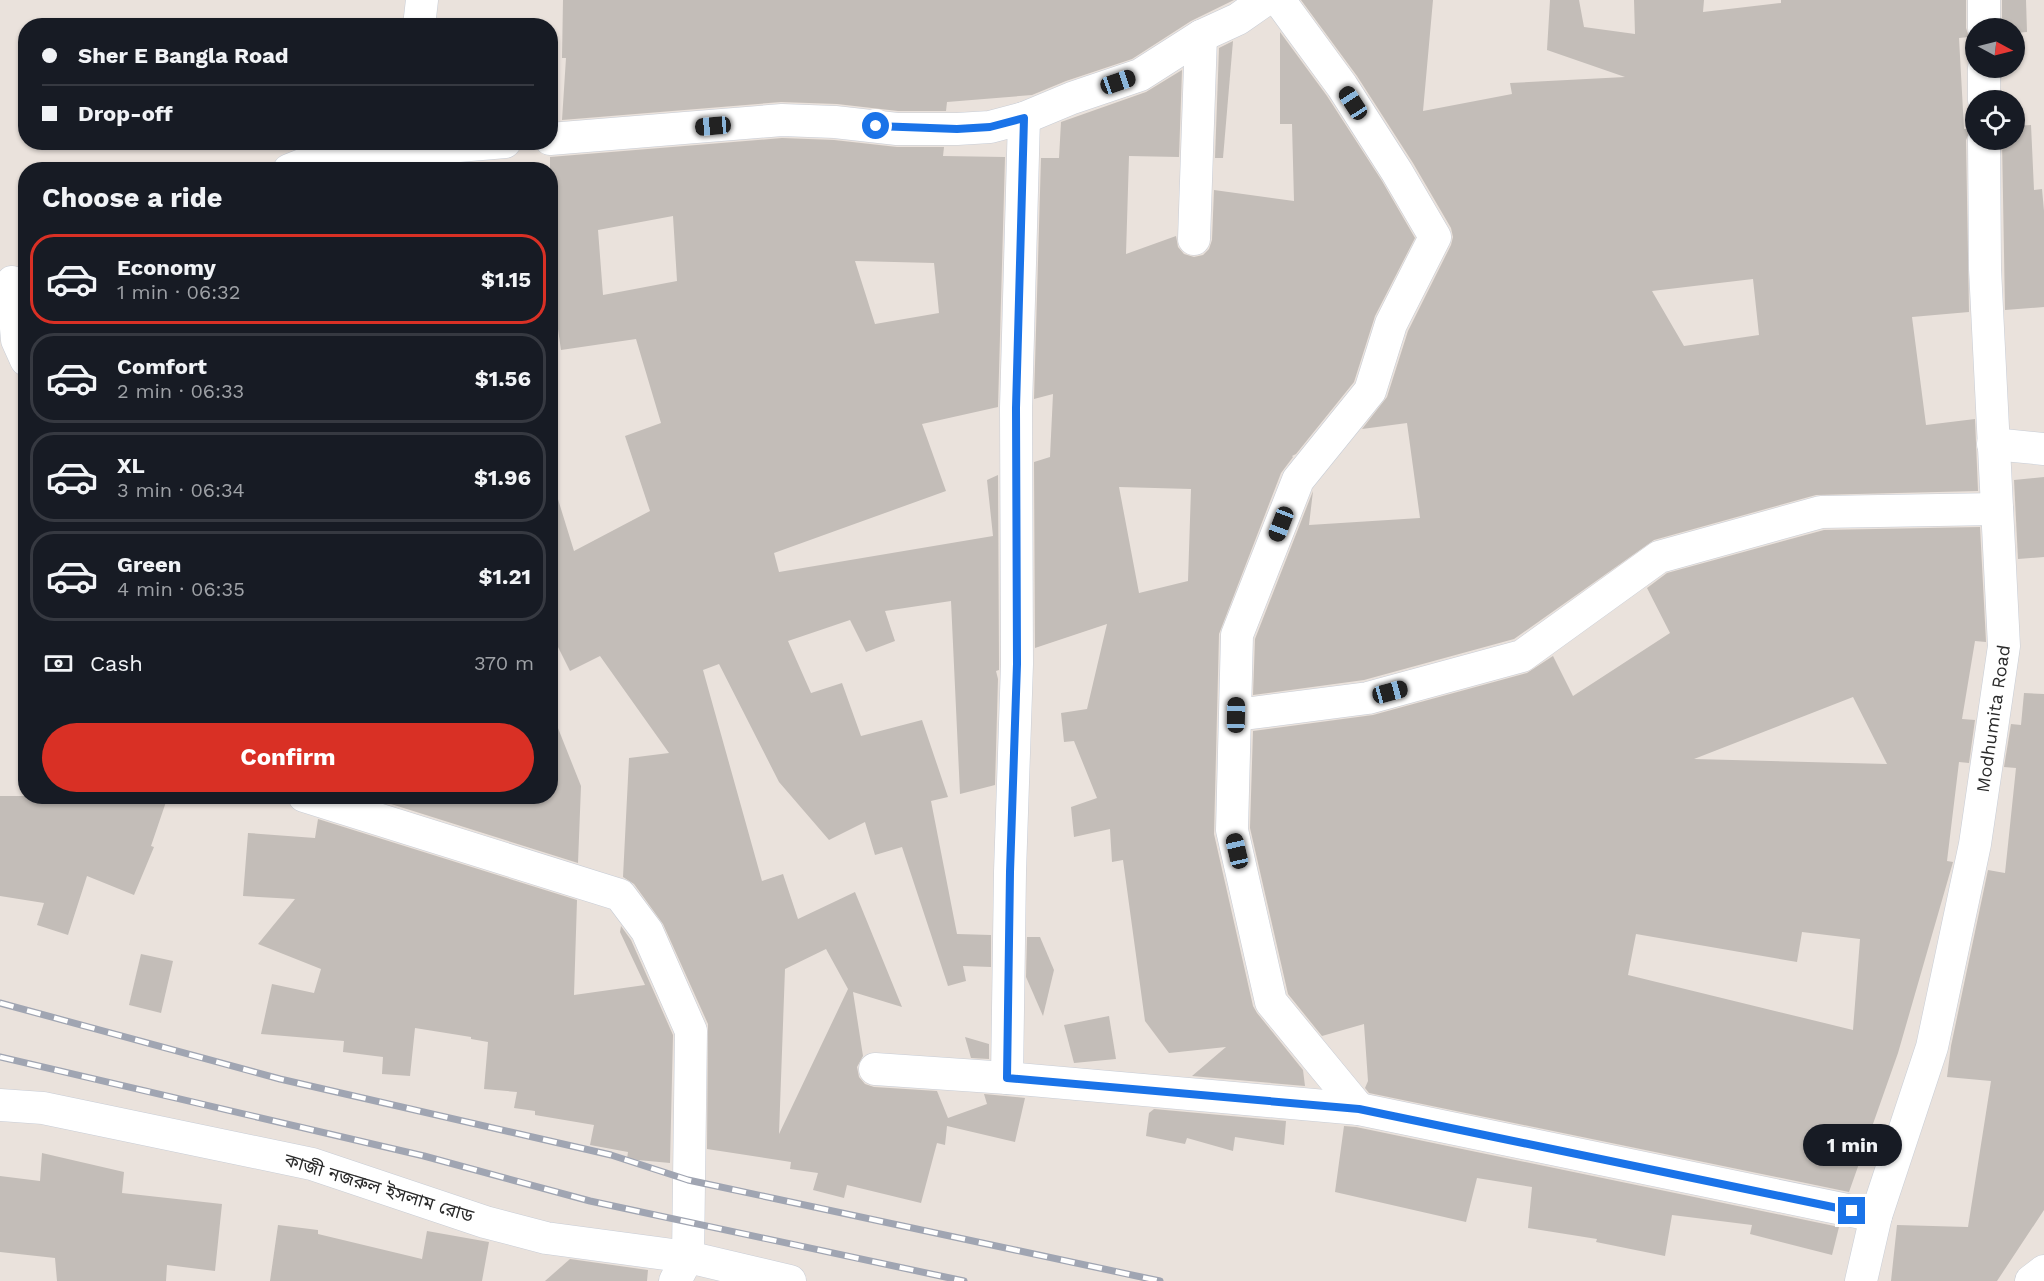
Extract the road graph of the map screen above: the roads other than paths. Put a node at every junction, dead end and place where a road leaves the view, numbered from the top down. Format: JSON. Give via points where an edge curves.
{"nodes":[{"id":1,"x":422,"y":0,"type":"edge"},
{"id":2,"x":1265,"y":0,"type":"edge"},
{"id":3,"x":1279,"y":0,"type":"edge"},
{"id":4,"x":1984,"y":0,"type":"edge"},
{"id":5,"x":420,"y":18,"type":"edge"},
{"id":6,"x":1984,"y":18,"type":"edge"},
{"id":7,"x":1201,"y":36,"type":"junction"},
{"id":8,"x":1024,"y":118,"type":"junction"},
{"id":9,"x":558,"y":138,"type":"edge"},
{"id":10,"x":377,"y":150,"type":"edge"},
{"id":11,"x":1984,"y":150,"type":"edge"},
{"id":12,"x":309,"y":162,"type":"edge"},
{"id":13,"x":1194,"y":239,"type":"dead end"},
{"id":14,"x":12,"y":281,"type":"edge"},
{"id":15,"x":18,"y":342,"type":"edge"},
{"id":16,"x":1993,"y":444,"type":"junction"},
{"id":17,"x":2044,"y":449,"type":"edge"},
{"id":18,"x":1997,"y":509,"type":"junction"},
{"id":19,"x":1236,"y":715,"type":"junction"},
{"id":20,"x":330,"y":804,"type":"edge"},
{"id":21,"x":875,"y":1070,"type":"dead end"},
{"id":22,"x":1007,"y":1078,"type":"junction"},
{"id":23,"x":0,"y":1105,"type":"edge"},
{"id":24,"x":1359,"y":1109,"type":"junction"},
{"id":25,"x":1876,"y":1216,"type":"junction"},
{"id":26,"x":681,"y":1269,"type":"edge"},
{"id":27,"x":2044,"y":1271,"type":"edge"},
{"id":28,"x":790,"y":1281,"type":"edge"},
{"id":29,"x":1861,"y":1281,"type":"edge"},
{"id":30,"x":2031,"y":1281,"type":"edge"}],
"edges":[{"from":1,"to":5,"type":"street"},
{"from":2,"to":7,"type":"street","via":[[1238,19]]},
{"from":3,"to":19,"type":"street","via":[[1342,86],[1435,237],[1391,324],[1370,391],[1298,480],[1238,635]]},
{"from":4,"to":6,"type":"street"},
{"from":7,"to":8,"type":"street","via":[[1140,75]]},
{"from":7,"to":13,"type":"street"},
{"from":8,"to":9,"type":"street","via":[[990,127],[957,129],[897,129],[782,120]]},
{"from":8,"to":22,"type":"street"},
{"from":10,"to":12,"type":"street"},
{"from":11,"to":16,"type":"street","name":"Modhumita Road","via":[[1984,269]]},
{"from":14,"to":15,"type":"street"},
{"from":16,"to":17,"type":"street"},
{"from":16,"to":18,"type":"street","name":"Modhumita Road"},
{"from":18,"to":19,"type":"street","via":[[1821,512],[1659,557],[1522,656],[1368,698]]},
{"from":18,"to":25,"type":"street","name":"Modhumita Road","via":[[2004,646],[1975,844],[1932,1047]]},
{"from":19,"to":24,"type":"street","via":[[1232,830],[1271,1002]]},
{"from":20,"to":26,"type":"street","via":[[620,895],[647,931],[691,1031]]},
{"from":21,"to":22,"type":"street"},
{"from":22,"to":24,"type":"street"},
{"from":23,"to":26,"type":"street","name":"কাজী নজরুল ইসলাম রোড","via":[[43,1108],[312,1164],[485,1222]]},
{"from":24,"to":25,"type":"street"},
{"from":25,"to":29,"type":"street","name":"Modhumita Road"},
{"from":26,"to":28,"type":"street","name":"কাজী নজরুল ইসলাম রোড"},
{"from":27,"to":30,"type":"street"}]}
